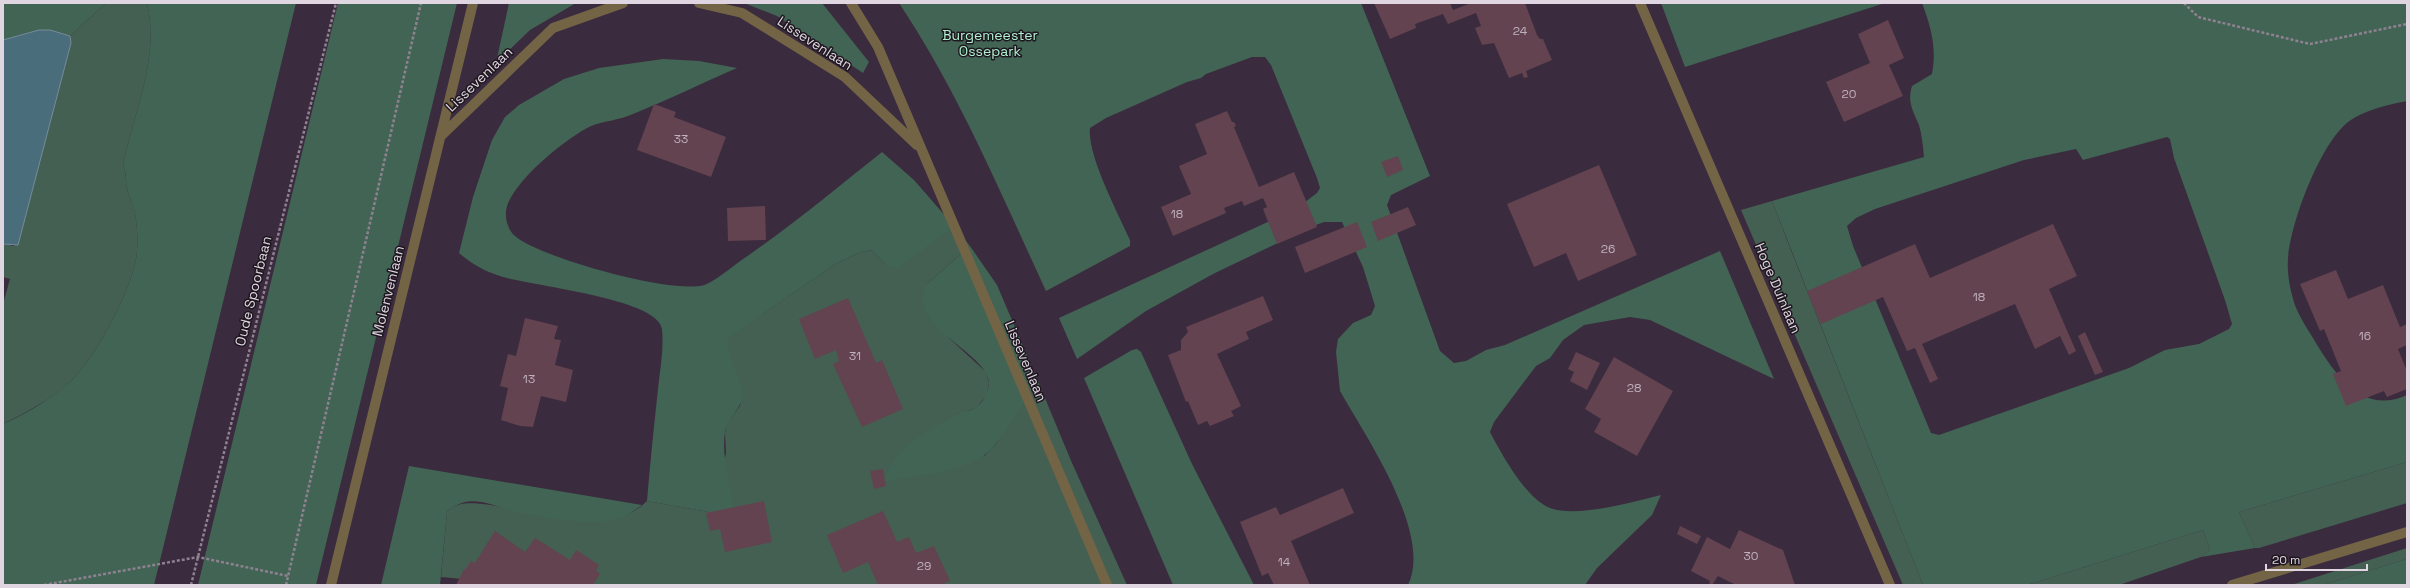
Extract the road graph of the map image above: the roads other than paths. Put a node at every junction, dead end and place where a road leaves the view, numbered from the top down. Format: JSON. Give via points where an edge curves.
{"nodes":[{"id":1,"x":473,"y":3,"type":"edge"},
{"id":2,"x":623,"y":3,"type":"edge"},
{"id":3,"x":699,"y":3,"type":"edge"},
{"id":4,"x":851,"y":3,"type":"edge"},
{"id":5,"x":1640,"y":3,"type":"edge"},
{"id":6,"x":441,"y":136,"type":"junction"},
{"id":7,"x":920,"y":148,"type":"junction"},
{"id":8,"x":2407,"y":532,"type":"edge"},
{"id":9,"x":331,"y":585,"type":"edge"},
{"id":10,"x":1107,"y":585,"type":"edge"},
{"id":11,"x":1890,"y":585,"type":"edge"},
{"id":12,"x":2232,"y":585,"type":"edge"}],
"edges":[{"from":1,"to":6,"type":"street","name":"Molenvenlaan"},
{"from":2,"to":6,"type":"street","name":"Lissevenlaan","via":[[553,28]]},
{"from":3,"to":7,"type":"street","name":"Lissevenlaan","via":[[742,13],[845,77]]},
{"from":4,"to":7,"type":"street","name":"Lissevenlaan","via":[[878,47]]},
{"from":5,"to":11,"type":"street","name":"Hoge Duinlaan"},
{"from":6,"to":9,"type":"street","name":"Molenvenlaan"},
{"from":7,"to":10,"type":"street","name":"Lissevenlaan"},
{"from":8,"to":12,"type":"street"}]}
